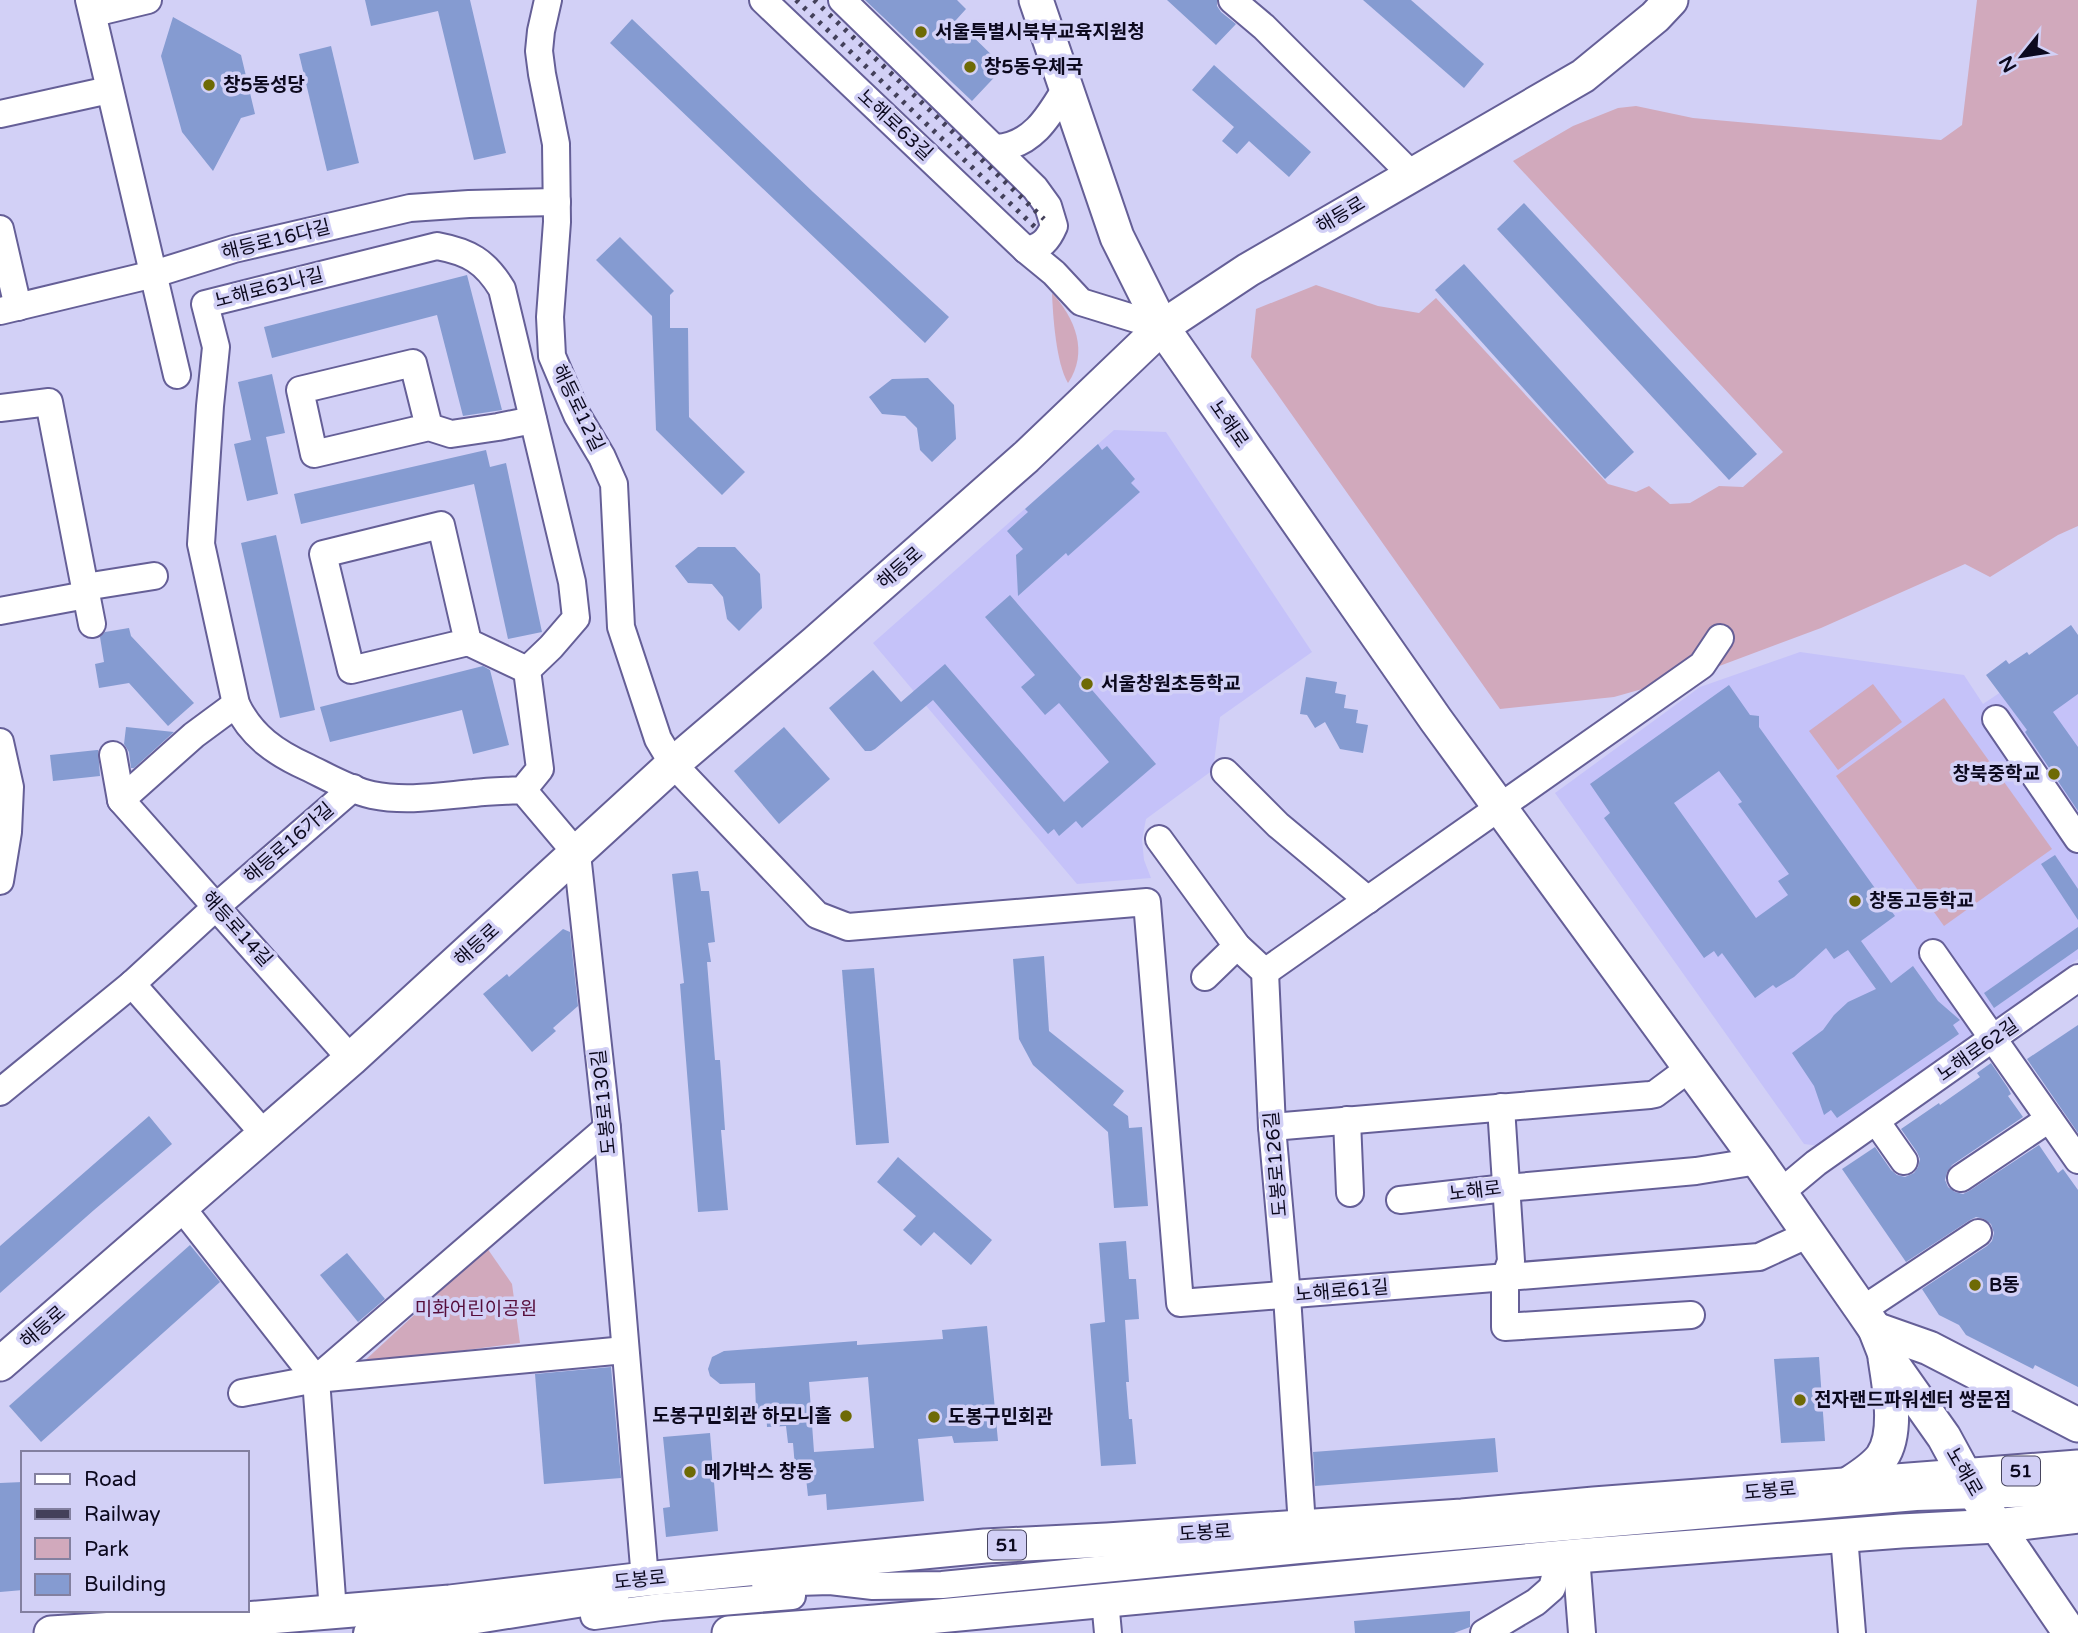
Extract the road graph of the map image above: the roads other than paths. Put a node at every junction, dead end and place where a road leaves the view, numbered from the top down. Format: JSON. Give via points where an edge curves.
{"nodes":[{"id":1,"x":148,"y":0,"type":"edge"},
{"id":2,"x":548,"y":0,"type":"edge"},
{"id":3,"x":763,"y":0,"type":"edge"},
{"id":4,"x":842,"y":0,"type":"edge"},
{"id":5,"x":1036,"y":0,"type":"edge"},
{"id":6,"x":1671,"y":0,"type":"edge"},
{"id":7,"x":1247,"y":4,"type":"edge"},
{"id":8,"x":91,"y":7,"type":"edge"},
{"id":9,"x":1066,"y":88,"type":"junction"},
{"id":10,"x":109,"y":90,"type":"junction"},
{"id":11,"x":0,"y":114,"type":"edge"},
{"id":12,"x":997,"y":148,"type":"junction"},
{"id":13,"x":1411,"y":174,"type":"junction"},
{"id":14,"x":557,"y":202,"type":"junction"},
{"id":15,"x":0,"y":229,"type":"edge"},
{"id":16,"x":1027,"y":250,"type":"junction"},
{"id":17,"x":155,"y":274,"type":"junction"},
{"id":18,"x":9,"y":309,"type":"edge"},
{"id":19,"x":1162,"y":327,"type":"junction"},
{"id":20,"x":177,"y":375,"type":"dead end"},
{"id":21,"x":0,"y":408,"type":"edge"},
{"id":22,"x":533,"y":420,"type":"junction"},
{"id":23,"x":429,"y":428,"type":"junction"},
{"id":24,"x":154,"y":576,"type":"dead end"},
{"id":25,"x":85,"y":591,"type":"junction"},
{"id":26,"x":0,"y":611,"type":"edge"},
{"id":27,"x":92,"y":624,"type":"dead end"},
{"id":28,"x":1720,"y":638,"type":"dead end"},
{"id":29,"x":468,"y":642,"type":"junction"},
{"id":30,"x":527,"y":670,"type":"junction"},
{"id":31,"x":236,"y":704,"type":"junction"},
{"id":32,"x":1996,"y":719,"type":"dead end"},
{"id":33,"x":0,"y":743,"type":"edge"},
{"id":34,"x":113,"y":755,"type":"dead end"},
{"id":35,"x":673,"y":764,"type":"junction"},
{"id":36,"x":1225,"y":772,"type":"dead end"},
{"id":37,"x":353,"y":788,"type":"junction"},
{"id":38,"x":523,"y":790,"type":"junction"},
{"id":39,"x":121,"y":800,"type":"junction"},
{"id":40,"x":1500,"y":808,"type":"junction"},
{"id":41,"x":1159,"y":839,"type":"dead end"},
{"id":42,"x":2078,"y":839,"type":"edge"},
{"id":43,"x":577,"y":854,"type":"junction"},
{"id":44,"x":0,"y":881,"type":"edge"},
{"id":45,"x":1368,"y":900,"type":"junction"},
{"id":46,"x":216,"y":906,"type":"junction"},
{"id":47,"x":1237,"y":946,"type":"junction"},
{"id":48,"x":1933,"y":953,"type":"dead end"},
{"id":49,"x":1265,"y":972,"type":"junction"},
{"id":50,"x":1205,"y":977,"type":"dead end"},
{"id":51,"x":2078,"y":978,"type":"edge"},
{"id":52,"x":132,"y":984,"type":"junction"},
{"id":53,"x":1993,"y":1039,"type":"junction"},
{"id":54,"x":351,"y":1059,"type":"junction"},
{"id":55,"x":1690,"y":1068,"type":"junction"},
{"id":56,"x":0,"y":1092,"type":"edge"},
{"id":57,"x":1500,"y":1107,"type":"junction"},
{"id":58,"x":2049,"y":1119,"type":"junction"},
{"id":59,"x":1347,"y":1120,"type":"junction"},
{"id":60,"x":1876,"y":1121,"type":"junction"},
{"id":61,"x":1272,"y":1127,"type":"junction"},
{"id":62,"x":607,"y":1128,"type":"junction"},
{"id":63,"x":265,"y":1135,"type":"junction"},
{"id":64,"x":2078,"y":1160,"type":"edge"},
{"id":65,"x":1758,"y":1161,"type":"junction"},
{"id":66,"x":1904,"y":1161,"type":"dead end"},
{"id":67,"x":1961,"y":1178,"type":"dead end"},
{"id":68,"x":1506,"y":1188,"type":"junction"},
{"id":69,"x":1350,"y":1193,"type":"dead end"},
{"id":70,"x":1780,"y":1194,"type":"junction"},
{"id":71,"x":1400,"y":1200,"type":"dead end"},
{"id":72,"x":182,"y":1208,"type":"junction"},
{"id":73,"x":1978,"y":1233,"type":"dead end"},
{"id":74,"x":1809,"y":1234,"type":"junction"},
{"id":75,"x":1504,"y":1278,"type":"junction"},
{"id":76,"x":1287,"y":1296,"type":"junction"},
{"id":77,"x":1180,"y":1303,"type":"joint"},
{"id":78,"x":1690,"y":1315,"type":"dead end"},
{"id":79,"x":1873,"y":1330,"type":"junction"},
{"id":80,"x":625,"y":1350,"type":"junction"},
{"id":81,"x":0,"y":1364,"type":"edge"},
{"id":82,"x":316,"y":1379,"type":"junction"},
{"id":83,"x":242,"y":1393,"type":"dead end"},
{"id":84,"x":2078,"y":1425,"type":"edge"},
{"id":85,"x":2078,"y":1467,"type":"edge"},
{"id":86,"x":1847,"y":1485,"type":"junction"},
{"id":87,"x":2078,"y":1492,"type":"edge"},
{"id":88,"x":1980,"y":1500,"type":"junction"},
{"id":89,"x":2078,"y":1501,"type":"edge"},
{"id":90,"x":2078,"y":1516,"type":"edge"},
{"id":91,"x":1302,"y":1525,"type":"junction"},
{"id":92,"x":1844,"y":1536,"type":"junction"},
{"id":93,"x":1568,"y":1557,"type":"junction"},
{"id":94,"x":645,"y":1579,"type":"junction"},
{"id":95,"x":1105,"y":1600,"type":"junction"},
{"id":96,"x":333,"y":1612,"type":"junction"},
{"id":97,"x":894,"y":1626,"type":"edge"},
{"id":98,"x":51,"y":1633,"type":"edge"},
{"id":99,"x":367,"y":1633,"type":"edge"},
{"id":100,"x":467,"y":1633,"type":"edge"},
{"id":101,"x":729,"y":1633,"type":"edge"},
{"id":102,"x":1108,"y":1633,"type":"edge"},
{"id":103,"x":1484,"y":1633,"type":"edge"},
{"id":104,"x":1582,"y":1633,"type":"edge"},
{"id":105,"x":1852,"y":1633,"type":"edge"},
{"id":106,"x":2070,"y":1633,"type":"edge"}],
"edges":[{"from":1,"to":8,"type":"street"},
{"from":2,"to":14,"type":"street","name":"해등로12길","via":[[539,51],[556,144]]},
{"from":3,"to":16,"type":"street","name":"노해로63길"},
{"from":4,"to":12,"type":"street"},
{"from":5,"to":9,"type":"main road","name":"노해로"},
{"from":6,"to":13,"type":"main road","name":"해등로","via":[[1583,76]]},
{"from":7,"to":13,"type":"street"},
{"from":8,"to":10,"type":"street"},
{"from":9,"to":12,"type":"street","via":[[1038,130],[1014,145]]},
{"from":9,"to":19,"type":"main road","name":"노해로","via":[[1117,237]]},
{"from":10,"to":11,"type":"street"},
{"from":10,"to":17,"type":"street"},
{"from":12,"to":16,"type":"street","via":[[1035,187],[1054,220],[1045,242]]},
{"from":13,"to":19,"type":"main road","name":"해등로","via":[[1248,270]]},
{"from":14,"to":17,"type":"street","name":"해등로16다길","via":[[410,208],[234,249]]},
{"from":14,"to":35,"type":"street","name":"해등로12길","via":[[552,356],[614,484],[621,627],[658,739]]},
{"from":15,"to":18,"type":"street"},
{"from":16,"to":19,"type":"street","name":"노해로63길","via":[[1081,302]]},
{"from":17,"to":18,"type":"street","name":"해등로16다길"},
{"from":17,"to":20,"type":"street"},
{"from":19,"to":35,"type":"main road","name":"해등로","via":[[1016,466]]},
{"from":19,"to":40,"type":"main road","name":"노해로"},
{"from":21,"to":25,"type":"street","via":[[49,402]]},
{"from":22,"to":23,"type":"street","via":[[450,434]]},
{"from":22,"to":30,"type":"street","name":"노해로63나길","via":[[572,582],[576,618]]},
{"from":22,"to":31,"type":"street","name":"노해로63나길","via":[[502,289],[491,271],[460,250],[437,246],[205,304],[216,346],[201,544]]},
{"from":23,"to":23,"type":"street","via":[[413,363],[300,390],[314,454]]},
{"from":24,"to":25,"type":"street"},
{"from":25,"to":26,"type":"street"},
{"from":25,"to":27,"type":"street"},
{"from":28,"to":40,"type":"street","via":[[1702,665]]},
{"from":29,"to":29,"type":"street","via":[[441,525],[323,554],[351,670]]},
{"from":29,"to":30,"type":"street"},
{"from":30,"to":38,"type":"street","via":[[540,769]]},
{"from":31,"to":37,"type":"street","name":"노해로63나길","via":[[250,729],[266,744]]},
{"from":31,"to":39,"type":"street"},
{"from":32,"to":42,"type":"street"},
{"from":33,"to":44,"type":"street","via":[[10,787]]},
{"from":34,"to":39,"type":"street"},
{"from":35,"to":43,"type":"main road","name":"해등로"},
{"from":35,"to":77,"type":"street","name":"해등로12길","via":[[817,915],[848,927],[1147,902]]},
{"from":36,"to":45,"type":"street","via":[[1278,825]]},
{"from":37,"to":38,"type":"street","name":"노해로63나길","via":[[430,799]]},
{"from":37,"to":46,"type":"street","name":"해등로16가길"},
{"from":38,"to":43,"type":"street"},
{"from":39,"to":46,"type":"street","name":"해등로14길"},
{"from":40,"to":45,"type":"street"},
{"from":40,"to":55,"type":"main road","name":"노해로"},
{"from":41,"to":47,"type":"street"},
{"from":43,"to":54,"type":"main road","name":"해등로"},
{"from":43,"to":62,"type":"street","name":"도봉로130길"},
{"from":45,"to":49,"type":"street"},
{"from":46,"to":52,"type":"street","name":"해등로16가길"},
{"from":46,"to":54,"type":"street","name":"해등로14길"},
{"from":47,"to":49,"type":"street"},
{"from":47,"to":50,"type":"street"},
{"from":48,"to":53,"type":"street"},
{"from":49,"to":61,"type":"street","name":"도봉로126길"},
{"from":51,"to":53,"type":"street","name":"노해로62길"},
{"from":52,"to":56,"type":"street","name":"해등로16가길"},
{"from":52,"to":63,"type":"street"},
{"from":53,"to":58,"type":"street"},
{"from":53,"to":60,"type":"street","name":"노해로62길"},
{"from":54,"to":63,"type":"main road","name":"해등로"},
{"from":55,"to":57,"type":"street","via":[[1655,1094]]},
{"from":55,"to":65,"type":"main road","name":"노해로"},
{"from":57,"to":59,"type":"street"},
{"from":57,"to":68,"type":"street"},
{"from":58,"to":64,"type":"street"},
{"from":58,"to":67,"type":"street"},
{"from":59,"to":61,"type":"street"},
{"from":59,"to":69,"type":"street"},
{"from":60,"to":66,"type":"street"},
{"from":60,"to":70,"type":"street","name":"노해로62길"},
{"from":61,"to":76,"type":"street","name":"도봉로126길"},
{"from":62,"to":80,"type":"street","name":"도봉로130길"},
{"from":62,"to":82,"type":"street"},
{"from":63,"to":72,"type":"main road","name":"해등로"},
{"from":65,"to":68,"type":"street","name":"노해로"},
{"from":65,"to":70,"type":"main road","name":"노해로"},
{"from":68,"to":71,"type":"street","name":"노해로"},
{"from":68,"to":75,"type":"street","via":[[1511,1261]]},
{"from":70,"to":74,"type":"main road","name":"노해로"},
{"from":72,"to":81,"type":"main road","name":"해등로"},
{"from":72,"to":82,"type":"street"},
{"from":73,"to":79,"type":"street"},
{"from":74,"to":75,"type":"street","name":"노해로61길","via":[[1759,1257]]},
{"from":74,"to":79,"type":"main road","name":"노해로"},
{"from":75,"to":76,"type":"street","name":"노해로61길"},
{"from":75,"to":78,"type":"street","via":[[1505,1327]]},
{"from":76,"to":77,"type":"street","name":"노해로61길"},
{"from":76,"to":91,"type":"street","name":"도봉로126길"},
{"from":79,"to":84,"type":"main road","via":[[1929,1348]]},
{"from":79,"to":86,"type":"main road","via":[[1892,1410],[1891,1429],[1883,1455]]},
{"from":79,"to":88,"type":"main road","name":"노해로"},
{"from":80,"to":82,"type":"street"},
{"from":80,"to":94,"type":"street","name":"도봉로130길"},
{"from":82,"to":83,"type":"street"},
{"from":82,"to":96,"type":"street"},
{"from":85,"to":88,"type":"main road","name":"도봉로","number":"51"},
{"from":86,"to":88,"type":"main road","name":"도봉로","number":"51"},
{"from":86,"to":91,"type":"main road","name":"도봉로","number":"51"},
{"from":87,"to":88,"type":"street"},
{"from":88,"to":89,"type":"street","via":[[2015,1505]]},
{"from":88,"to":90,"type":"main road","name":"도봉로","number":"51"},
{"from":88,"to":92,"type":"main road","name":"도봉로","number":"51"},
{"from":88,"to":99,"type":"street","via":[[1916,1497],[943,1585],[789,1581],[666,1591]]},
{"from":88,"to":100,"type":"street","via":[[1421,1547],[961,1597],[826,1594],[661,1606]]},
{"from":88,"to":106,"type":"main road","name":"노해로"},
{"from":91,"to":94,"type":"main road","name":"도봉로","number":"51","via":[[985,1546]]},
{"from":92,"to":93,"type":"main road","name":"도봉로","number":"51"},
{"from":92,"to":105,"type":"street"},
{"from":93,"to":95,"type":"main road","name":"도봉로","number":"51"},
{"from":93,"to":103,"type":"street","via":[[1552,1588]]},
{"from":93,"to":104,"type":"street"},
{"from":94,"to":96,"type":"main road","name":"도봉로","number":"51"},
{"from":95,"to":97,"type":"main road","name":"도봉로","number":"51"},
{"from":95,"to":102,"type":"street"},
{"from":96,"to":98,"type":"main road","name":"도봉로","number":"51"},
{"from":97,"to":101,"type":"main road","name":"도봉로","number":"51"}]}
